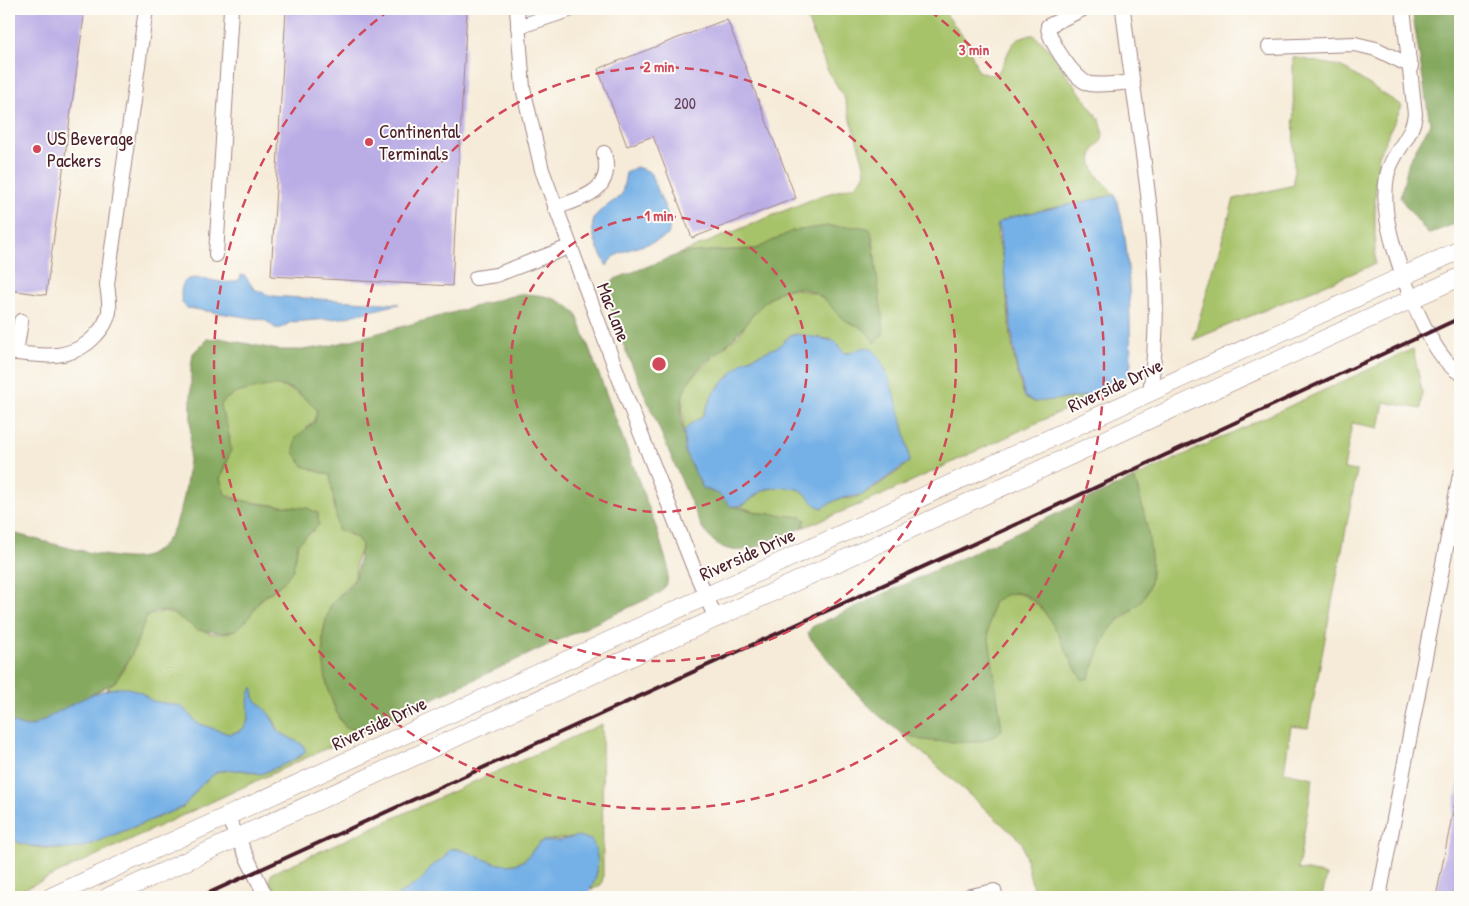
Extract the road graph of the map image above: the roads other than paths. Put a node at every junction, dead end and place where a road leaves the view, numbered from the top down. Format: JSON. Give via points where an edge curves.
{"nodes":[{"id":1,"x":146,"y":9,"type":"edge"},
{"id":2,"x":231,"y":9,"type":"edge"},
{"id":3,"x":517,"y":9,"type":"edge"},
{"id":4,"x":572,"y":9,"type":"edge"},
{"id":5,"x":1083,"y":9,"type":"edge"},
{"id":6,"x":1123,"y":9,"type":"edge"},
{"id":7,"x":1403,"y":9,"type":"edge"},
{"id":8,"x":518,"y":27,"type":"junction"},
{"id":9,"x":1269,"y":47,"type":"dead end"},
{"id":10,"x":1410,"y":66,"type":"junction"},
{"id":11,"x":1133,"y":82,"type":"junction"},
{"id":12,"x":604,"y":153,"type":"dead end"},
{"id":13,"x":556,"y":208,"type":"junction"},
{"id":14,"x":570,"y":247,"type":"junction"},
{"id":15,"x":1460,"y":250,"type":"edge"},
{"id":16,"x":216,"y":255,"type":"dead end"},
{"id":17,"x":1404,"y":276,"type":"junction"},
{"id":18,"x":1460,"y":277,"type":"edge"},
{"id":19,"x":476,"y":278,"type":"dead end"},
{"id":20,"x":1413,"y":299,"type":"junction"},
{"id":21,"x":21,"y":321,"type":"dead end"},
{"id":22,"x":13,"y":352,"type":"edge"},
{"id":23,"x":1460,"y":373,"type":"edge"},
{"id":24,"x":1150,"y":392,"type":"junction"},
{"id":25,"x":1460,"y":475,"type":"edge"},
{"id":26,"x":706,"y":596,"type":"junction"},
{"id":27,"x":716,"y":619,"type":"junction"},
{"id":28,"x":227,"y":816,"type":"junction"},
{"id":29,"x":237,"y":839,"type":"junction"},
{"id":30,"x":51,"y":897,"type":"edge"},
{"id":31,"x":108,"y":897,"type":"edge"},
{"id":32,"x":266,"y":897,"type":"edge"},
{"id":33,"x":966,"y":897,"type":"edge"},
{"id":34,"x":996,"y":897,"type":"edge"},
{"id":35,"x":1379,"y":897,"type":"edge"}],
"edges":[{"from":1,"to":22,"type":"street","via":[[107,284],[107,317],[88,344],[62,356]]},
{"from":2,"to":16,"type":"street"},
{"from":3,"to":8,"type":"street","name":"Mac Lane"},
{"from":4,"to":8,"type":"street"},
{"from":5,"to":11,"type":"street","via":[[1048,26],[1048,34],[1075,75],[1088,84]]},
{"from":6,"to":11,"type":"street"},
{"from":7,"to":10,"type":"street"},
{"from":8,"to":13,"type":"street","name":"Mac Lane","via":[[528,112],[542,170]]},
{"from":9,"to":10,"type":"street","via":[[1355,44],[1376,49]]},
{"from":10,"to":17,"type":"street","via":[[1414,122],[1388,173],[1385,197],[1387,222]]},
{"from":11,"to":24,"type":"street","via":[[1151,213],[1156,313]]},
{"from":12,"to":13,"type":"street","via":[[606,173],[596,192]]},
{"from":13,"to":14,"type":"street","name":"Mac Lane"},
{"from":14,"to":19,"type":"street","via":[[491,276]]},
{"from":14,"to":26,"type":"street","name":"Mac Lane"},
{"from":15,"to":17,"type":"main road","name":"Riverside Drive"},
{"from":17,"to":20,"type":"street"},
{"from":17,"to":24,"type":"main road","name":"Riverside Drive"},
{"from":18,"to":20,"type":"main road"},
{"from":20,"to":23,"type":"street","via":[[1439,354]]},
{"from":20,"to":27,"type":"main road"},
{"from":21,"to":22,"type":"street"},
{"from":24,"to":26,"type":"main road","name":"Riverside Drive"},
{"from":25,"to":35,"type":"street"},
{"from":26,"to":27,"type":"street","name":"Mac Lane"},
{"from":26,"to":28,"type":"main road","name":"Riverside Drive"},
{"from":27,"to":29,"type":"main road"},
{"from":28,"to":29,"type":"street"},
{"from":28,"to":30,"type":"main road","name":"Riverside Drive"},
{"from":29,"to":31,"type":"main road"},
{"from":29,"to":32,"type":"street"},
{"from":33,"to":34,"type":"street","via":[[994,891]]}]}
